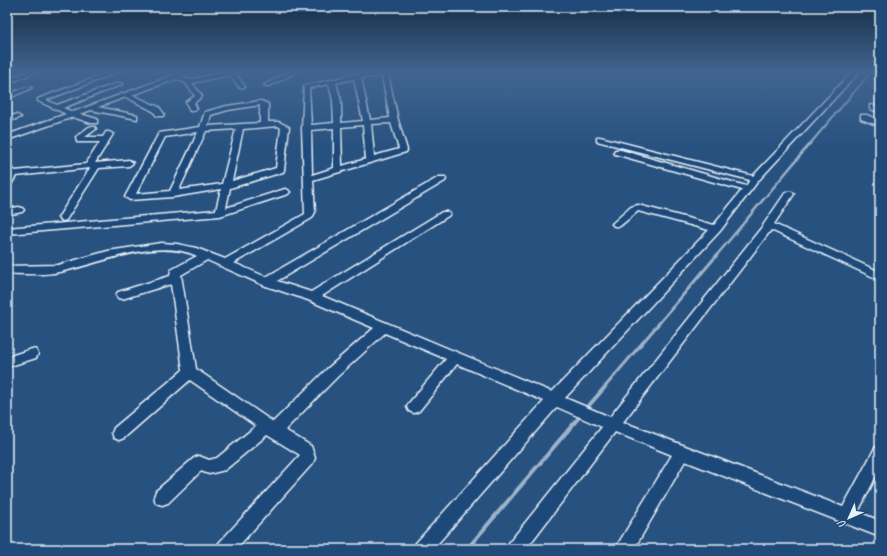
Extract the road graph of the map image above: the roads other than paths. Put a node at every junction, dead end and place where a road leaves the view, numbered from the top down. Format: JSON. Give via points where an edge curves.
{"nodes":[{"id":1,"x":46,"y":97,"type":"edge"},
{"id":2,"x":85,"y":97,"type":"edge"},
{"id":3,"x":121,"y":97,"type":"edge"},
{"id":4,"x":130,"y":97,"type":"edge"},
{"id":5,"x":198,"y":97,"type":"edge"},
{"id":6,"x":306,"y":97,"type":"edge"},
{"id":7,"x":336,"y":97,"type":"edge"},
{"id":8,"x":362,"y":97,"type":"edge"},
{"id":9,"x":390,"y":97,"type":"edge"},
{"id":10,"x":832,"y":97,"type":"edge"},
{"id":11,"x":58,"y":107,"type":"junction"},
{"id":12,"x":91,"y":108,"type":"junction"},
{"id":13,"x":193,"y":109,"type":"dead end"},
{"id":14,"x":72,"y":114,"type":"junction"},
{"id":15,"x":160,"y":114,"type":"dead end"},
{"id":16,"x":17,"y":117,"type":"dead end"},
{"id":17,"x":134,"y":117,"type":"dead end"},
{"id":18,"x":864,"y":117,"type":"dead end"},
{"id":19,"x":7,"y":120,"type":"edge"},
{"id":20,"x":394,"y":120,"type":"junction"},
{"id":21,"x":367,"y":122,"type":"junction"},
{"id":22,"x":338,"y":124,"type":"junction"},
{"id":23,"x":880,"y":124,"type":"edge"},
{"id":24,"x":264,"y":125,"type":"junction"},
{"id":25,"x":240,"y":127,"type":"junction"},
{"id":26,"x":306,"y":128,"type":"junction"},
{"id":27,"x":203,"y":129,"type":"junction"},
{"id":28,"x":7,"y":138,"type":"edge"},
{"id":29,"x":600,"y":139,"type":"dead end"},
{"id":30,"x":618,"y":152,"type":"dead end"},
{"id":31,"x":370,"y":160,"type":"junction"},
{"id":32,"x":129,"y":163,"type":"dead end"},
{"id":33,"x":93,"y":166,"type":"junction"},
{"id":34,"x":338,"y":170,"type":"junction"},
{"id":35,"x":10,"y":171,"type":"edge"},
{"id":36,"x":308,"y":179,"type":"junction"},
{"id":37,"x":442,"y":179,"type":"dead end"},
{"id":38,"x":755,"y":179,"type":"junction"},
{"id":39,"x":7,"y":184,"type":"edge"},
{"id":40,"x":226,"y":186,"type":"junction"},
{"id":41,"x":748,"y":189,"type":"junction"},
{"id":42,"x":285,"y":192,"type":"dead end"},
{"id":43,"x":173,"y":194,"type":"junction"},
{"id":44,"x":789,"y":194,"type":"dead end"},
{"id":45,"x":19,"y":210,"type":"dead end"},
{"id":46,"x":7,"y":212,"type":"edge"},
{"id":47,"x":220,"y":213,"type":"junction"},
{"id":48,"x":445,"y":214,"type":"dead end"},
{"id":49,"x":63,"y":218,"type":"dead end"},
{"id":50,"x":617,"y":224,"type":"dead end"},
{"id":51,"x":769,"y":225,"type":"junction"},
{"id":52,"x":716,"y":229,"type":"junction"},
{"id":53,"x":7,"y":231,"type":"edge"},
{"id":54,"x":207,"y":255,"type":"junction"},
{"id":55,"x":225,"y":264,"type":"junction"},
{"id":56,"x":7,"y":270,"type":"edge"},
{"id":57,"x":880,"y":276,"type":"edge"},
{"id":58,"x":176,"y":278,"type":"junction"},
{"id":59,"x":267,"y":282,"type":"junction"},
{"id":60,"x":122,"y":295,"type":"dead end"},
{"id":61,"x":312,"y":297,"type":"junction"},
{"id":62,"x":383,"y":327,"type":"junction"},
{"id":63,"x":32,"y":354,"type":"dead end"},
{"id":64,"x":455,"y":357,"type":"junction"},
{"id":65,"x":7,"y":362,"type":"edge"},
{"id":66,"x":190,"y":372,"type":"junction"},
{"id":67,"x":559,"y":402,"type":"junction"},
{"id":68,"x":414,"y":407,"type":"dead end"},
{"id":69,"x":608,"y":421,"type":"junction"},
{"id":70,"x":270,"y":428,"type":"junction"},
{"id":71,"x":119,"y":433,"type":"dead end"},
{"id":72,"x":682,"y":452,"type":"junction"},
{"id":73,"x":880,"y":453,"type":"edge"},
{"id":74,"x":162,"y":497,"type":"dead end"},
{"id":75,"x":847,"y":516,"type":"junction"},
{"id":76,"x":880,"y":529,"type":"edge"},
{"id":77,"x":225,"y":549,"type":"edge"},
{"id":78,"x":422,"y":549,"type":"edge"},
{"id":79,"x":516,"y":549,"type":"edge"},
{"id":80,"x":624,"y":549,"type":"edge"}],
"edges":[{"from":1,"to":11,"type":"street","via":[[40,99]]},
{"from":2,"to":11,"type":"street"},
{"from":3,"to":12,"type":"street"},
{"from":4,"to":15,"type":"street","via":[[156,109]]},
{"from":5,"to":13,"type":"street","via":[[190,102]]},
{"from":6,"to":26,"type":"street"},
{"from":7,"to":22,"type":"street"},
{"from":8,"to":21,"type":"street"},
{"from":9,"to":20,"type":"street"},
{"from":10,"to":38,"type":"street"},
{"from":11,"to":14,"type":"street"},
{"from":12,"to":14,"type":"street"},
{"from":12,"to":17,"type":"street"},
{"from":14,"to":28,"type":"street"},
{"from":14,"to":33,"type":"street","via":[[93,125],[80,140],[107,136]]},
{"from":16,"to":19,"type":"street"},
{"from":18,"to":23,"type":"street"},
{"from":20,"to":21,"type":"street"},
{"from":20,"to":31,"type":"street","via":[[403,150]]},
{"from":21,"to":22,"type":"street"},
{"from":21,"to":31,"type":"street"},
{"from":22,"to":26,"type":"street"},
{"from":22,"to":34,"type":"street"},
{"from":24,"to":25,"type":"street"},
{"from":24,"to":27,"type":"street","via":[[264,104],[261,103],[209,113]]},
{"from":24,"to":40,"type":"street","via":[[279,124],[285,127],[281,169]]},
{"from":25,"to":27,"type":"street"},
{"from":25,"to":40,"type":"street"},
{"from":26,"to":36,"type":"street"},
{"from":27,"to":43,"type":"street"},
{"from":27,"to":43,"type":"street","via":[[162,135],[130,197]]},
{"from":29,"to":38,"type":"street"},
{"from":30,"to":41,"type":"street"},
{"from":31,"to":34,"type":"street"},
{"from":32,"to":33,"type":"street"},
{"from":33,"to":35,"type":"street"},
{"from":33,"to":49,"type":"street"},
{"from":34,"to":36,"type":"street"},
{"from":35,"to":39,"type":"street"},
{"from":36,"to":55,"type":"street","via":[[308,217]]},
{"from":37,"to":59,"type":"street"},
{"from":38,"to":41,"type":"street"},
{"from":40,"to":43,"type":"street"},
{"from":40,"to":47,"type":"street"},
{"from":41,"to":52,"type":"street"},
{"from":42,"to":47,"type":"street"},
{"from":44,"to":51,"type":"street"},
{"from":45,"to":46,"type":"street"},
{"from":47,"to":53,"type":"street"},
{"from":48,"to":61,"type":"street"},
{"from":50,"to":52,"type":"street","via":[[638,208]]},
{"from":51,"to":57,"type":"street"},
{"from":51,"to":69,"type":"street"},
{"from":52,"to":67,"type":"street"},
{"from":54,"to":55,"type":"street"},
{"from":54,"to":56,"type":"street","via":[[177,247],[161,246],[108,255],[58,269]]},
{"from":54,"to":58,"type":"street","via":[[178,270],[175,273]]},
{"from":55,"to":59,"type":"street"},
{"from":58,"to":60,"type":"street"},
{"from":58,"to":66,"type":"street"},
{"from":59,"to":61,"type":"street"},
{"from":61,"to":62,"type":"street"},
{"from":62,"to":64,"type":"street"},
{"from":62,"to":70,"type":"street"},
{"from":63,"to":65,"type":"street"},
{"from":64,"to":67,"type":"street"},
{"from":64,"to":68,"type":"street"},
{"from":66,"to":70,"type":"street"},
{"from":66,"to":71,"type":"street"},
{"from":67,"to":69,"type":"street"},
{"from":67,"to":78,"type":"street"},
{"from":69,"to":72,"type":"street"},
{"from":69,"to":79,"type":"street"},
{"from":70,"to":74,"type":"street","via":[[220,465],[209,467],[200,463]]},
{"from":70,"to":77,"type":"street","via":[[306,451],[308,458]]},
{"from":72,"to":75,"type":"street"},
{"from":72,"to":80,"type":"street"},
{"from":73,"to":75,"type":"street"},
{"from":75,"to":76,"type":"street"}]}
